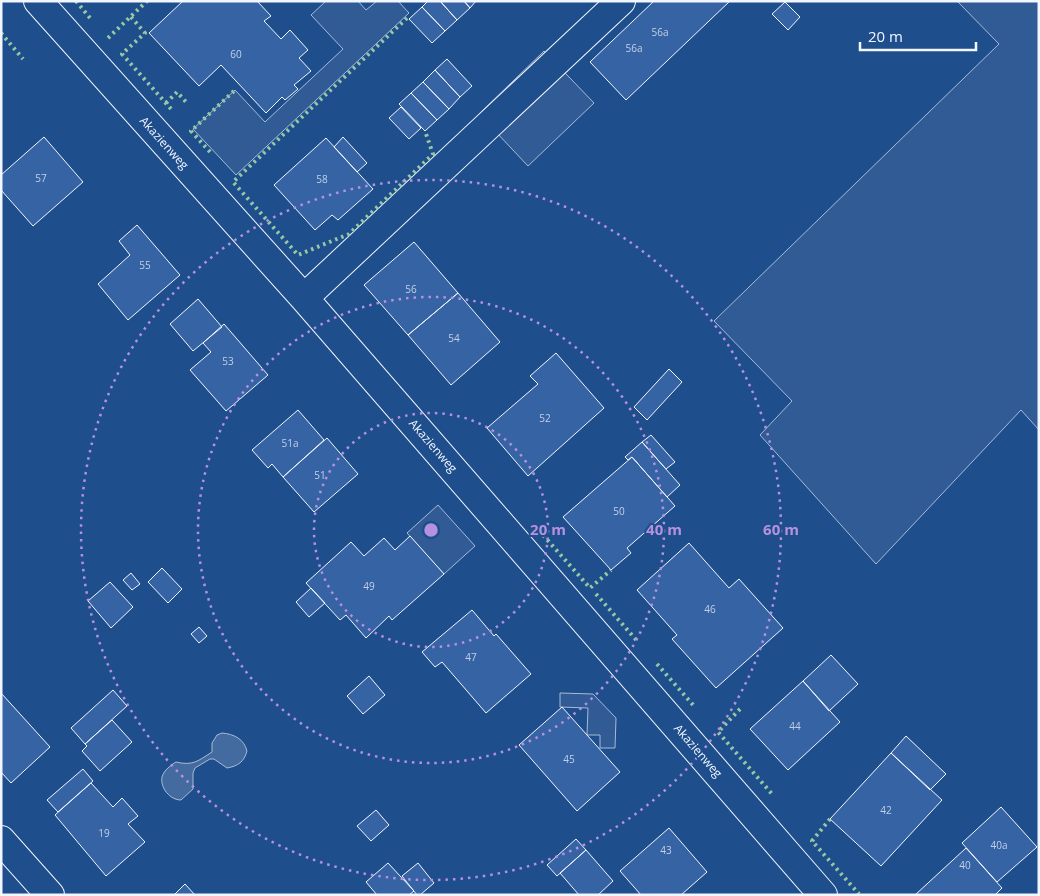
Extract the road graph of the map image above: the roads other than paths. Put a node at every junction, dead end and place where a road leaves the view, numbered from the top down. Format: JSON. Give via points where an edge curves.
{"nodes":[{"id":1,"x":38,"y":1,"type":"edge"},
{"id":2,"x":621,"y":1,"type":"edge"},
{"id":3,"x":304,"y":298,"type":"junction"},
{"id":4,"x":1,"y":840,"type":"edge"},
{"id":5,"x":50,"y":895,"type":"edge"},
{"id":6,"x":822,"y":895,"type":"edge"}],
"edges":[{"from":1,"to":3,"type":"street","name":"Akazienweg"},
{"from":2,"to":3,"type":"street"},
{"from":3,"to":6,"type":"street","name":"Akazienweg"},
{"from":4,"to":5,"type":"street"}]}
